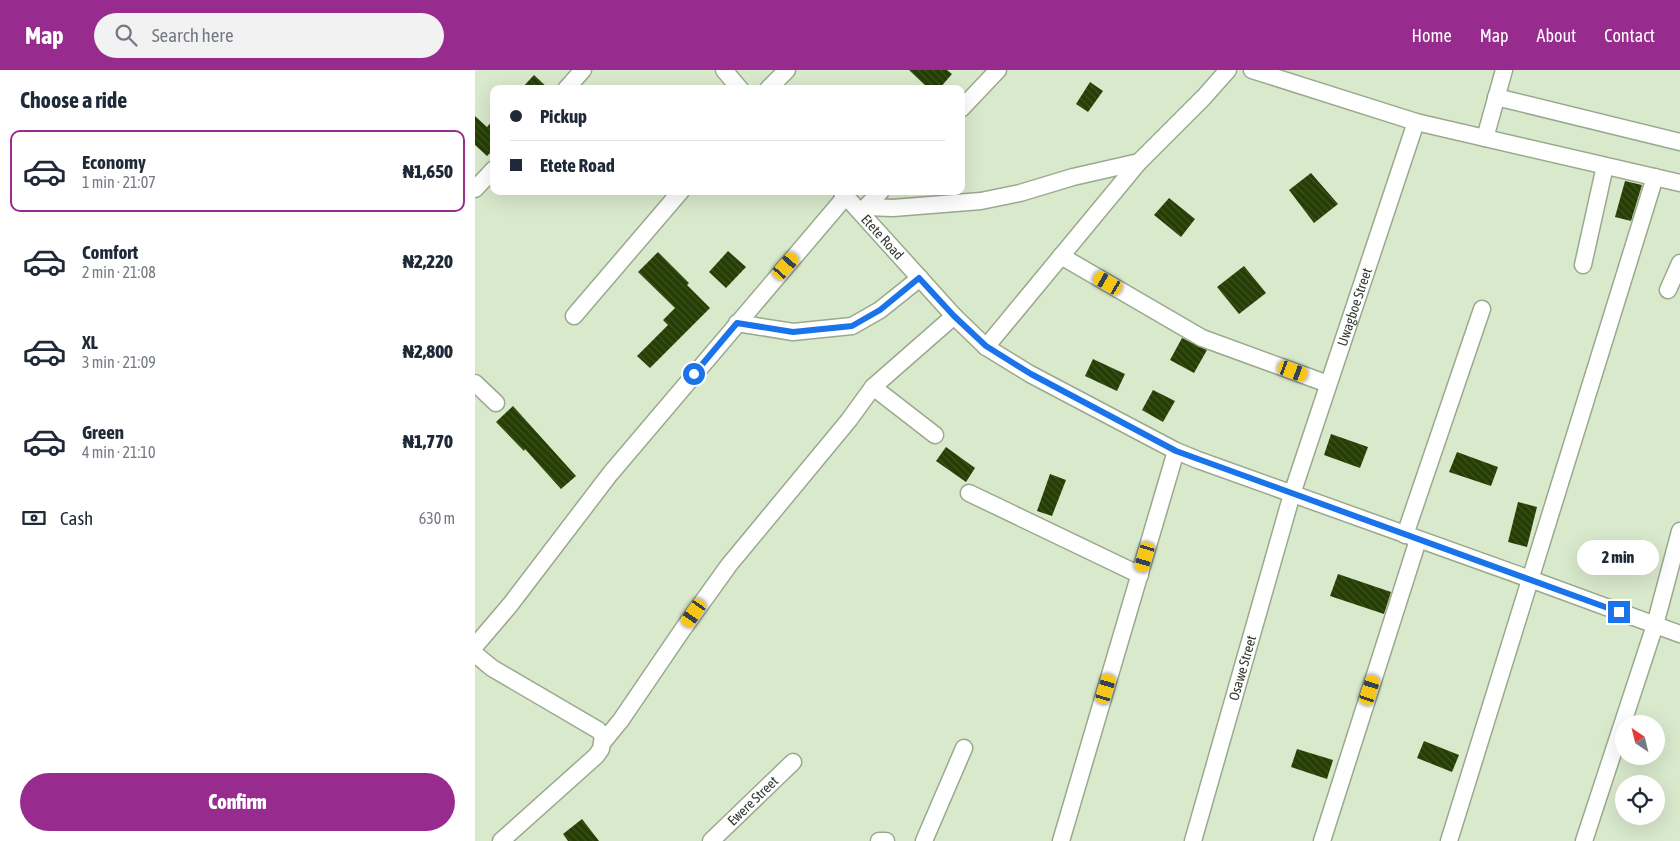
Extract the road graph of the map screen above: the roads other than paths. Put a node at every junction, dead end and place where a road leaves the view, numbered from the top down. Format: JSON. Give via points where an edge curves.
{"nodes":[{"id":1,"x":724,"y":70,"type":"edge"},
{"id":2,"x":787,"y":70,"type":"edge"},
{"id":3,"x":998,"y":70,"type":"edge"},
{"id":4,"x":1228,"y":70,"type":"edge"},
{"id":5,"x":1252,"y":70,"type":"edge"},
{"id":6,"x":1504,"y":70,"type":"edge"},
{"id":7,"x":737,"y":85,"type":"edge"},
{"id":8,"x":772,"y":85,"type":"edge"},
{"id":9,"x":1496,"y":97,"type":"junction"},
{"id":10,"x":965,"y":104,"type":"edge"},
{"id":11,"x":1416,"y":122,"type":"junction"},
{"id":12,"x":1485,"y":138,"type":"junction"},
{"id":13,"x":1680,"y":142,"type":"edge"},
{"id":14,"x":1139,"y":162,"type":"junction"},
{"id":15,"x":1605,"y":166,"type":"junction"},
{"id":16,"x":490,"y":172,"type":"edge"},
{"id":17,"x":1655,"y":177,"type":"junction"},
{"id":18,"x":1680,"y":183,"type":"edge"},
{"id":19,"x":475,"y":189,"type":"edge"},
{"id":20,"x":678,"y":195,"type":"edge"},
{"id":21,"x":842,"y":195,"type":"edge"},
{"id":22,"x":844,"y":195,"type":"edge"},
{"id":23,"x":877,"y":195,"type":"edge"},
{"id":24,"x":864,"y":210,"type":"junction"},
{"id":25,"x":1061,"y":256,"type":"junction"},
{"id":26,"x":1680,"y":263,"type":"edge"},
{"id":27,"x":1583,"y":265,"type":"dead end"},
{"id":28,"x":919,"y":278,"type":"junction"},
{"id":29,"x":1668,"y":290,"type":"dead end"},
{"id":30,"x":1483,"y":309,"type":"dead end"},
{"id":31,"x":574,"y":316,"type":"dead end"},
{"id":32,"x":954,"y":316,"type":"junction"},
{"id":33,"x":737,"y":323,"type":"junction"},
{"id":34,"x":986,"y":346,"type":"junction"},
{"id":35,"x":475,"y":383,"type":"edge"},
{"id":36,"x":1328,"y":384,"type":"junction"},
{"id":37,"x":873,"y":387,"type":"junction"},
{"id":38,"x":496,"y":403,"type":"dead end"},
{"id":39,"x":935,"y":435,"type":"dead end"},
{"id":40,"x":1176,"y":451,"type":"junction"},
{"id":41,"x":969,"y":492,"type":"dead end"},
{"id":42,"x":1292,"y":494,"type":"junction"},
{"id":43,"x":1680,"y":531,"type":"edge"},
{"id":44,"x":1411,"y":537,"type":"junction"},
{"id":45,"x":1140,"y":575,"type":"junction"},
{"id":46,"x":1530,"y":579,"type":"junction"},
{"id":47,"x":1655,"y":625,"type":"junction"},
{"id":48,"x":1680,"y":634,"type":"edge"},
{"id":49,"x":475,"y":646,"type":"edge"},
{"id":50,"x":475,"y":654,"type":"edge"},
{"id":51,"x":603,"y":742,"type":"junction"},
{"id":52,"x":964,"y":748,"type":"dead end"},
{"id":53,"x":793,"y":762,"type":"dead end"},
{"id":54,"x":501,"y":841,"type":"edge"},
{"id":55,"x":711,"y":841,"type":"edge"},
{"id":56,"x":879,"y":841,"type":"edge"},
{"id":57,"x":886,"y":841,"type":"edge"},
{"id":58,"x":924,"y":841,"type":"edge"},
{"id":59,"x":1061,"y":841,"type":"edge"},
{"id":60,"x":1193,"y":841,"type":"edge"},
{"id":61,"x":1322,"y":841,"type":"edge"},
{"id":62,"x":1449,"y":841,"type":"edge"},
{"id":63,"x":1584,"y":841,"type":"edge"}],
"edges":[{"from":1,"to":7,"type":"street"},
{"from":2,"to":8,"type":"street"},
{"from":3,"to":10,"type":"street"},
{"from":4,"to":14,"type":"street"},
{"from":5,"to":11,"type":"street"},
{"from":6,"to":9,"type":"street"},
{"from":9,"to":12,"type":"street"},
{"from":9,"to":13,"type":"street"},
{"from":11,"to":12,"type":"street"},
{"from":11,"to":36,"type":"street","name":"Uwagboe Street"},
{"from":12,"to":15,"type":"street"},
{"from":14,"to":24,"type":"street","via":[[981,201]]},
{"from":14,"to":25,"type":"street"},
{"from":15,"to":17,"type":"street"},
{"from":15,"to":27,"type":"street"},
{"from":16,"to":19,"type":"street"},
{"from":17,"to":18,"type":"street"},
{"from":17,"to":46,"type":"street"},
{"from":20,"to":31,"type":"street"},
{"from":21,"to":33,"type":"street"},
{"from":22,"to":24,"type":"street","name":"Etete Road"},
{"from":23,"to":24,"type":"street"},
{"from":24,"to":28,"type":"street","name":"Etete Road"},
{"from":25,"to":34,"type":"street"},
{"from":25,"to":36,"type":"street","via":[[1202,338]]},
{"from":26,"to":29,"type":"street"},
{"from":28,"to":32,"type":"street","name":"Etete Road"},
{"from":28,"to":33,"type":"street","via":[[880,310],[852,326],[793,332]]},
{"from":30,"to":44,"type":"street"},
{"from":32,"to":34,"type":"street","name":"Etete Road"},
{"from":32,"to":37,"type":"street"},
{"from":33,"to":49,"type":"street","via":[[610,474],[511,605]]},
{"from":34,"to":40,"type":"street","name":"Etete Road","via":[[1031,374]]},
{"from":35,"to":38,"type":"street"},
{"from":36,"to":42,"type":"street","name":"Uwagboe Street"},
{"from":37,"to":39,"type":"street"},
{"from":37,"to":51,"type":"street","via":[[729,565]]},
{"from":40,"to":42,"type":"street","name":"Etete Road"},
{"from":40,"to":45,"type":"street"},
{"from":41,"to":45,"type":"street"},
{"from":42,"to":44,"type":"street","name":"Etete Road"},
{"from":42,"to":60,"type":"street","name":"Osawe Street"},
{"from":43,"to":47,"type":"street"},
{"from":44,"to":46,"type":"street","name":"Etete Road"},
{"from":44,"to":61,"type":"street"},
{"from":45,"to":59,"type":"street"},
{"from":46,"to":47,"type":"street","name":"Etete Road"},
{"from":46,"to":62,"type":"street"},
{"from":47,"to":48,"type":"street","name":"Etete Road"},
{"from":47,"to":63,"type":"street"},
{"from":50,"to":51,"type":"street","via":[[492,668],[598,730]]},
{"from":51,"to":54,"type":"street","via":[[596,756]]},
{"from":52,"to":58,"type":"street"},
{"from":53,"to":55,"type":"street","name":"Ewere Street"},
{"from":56,"to":57,"type":"street"}]}
